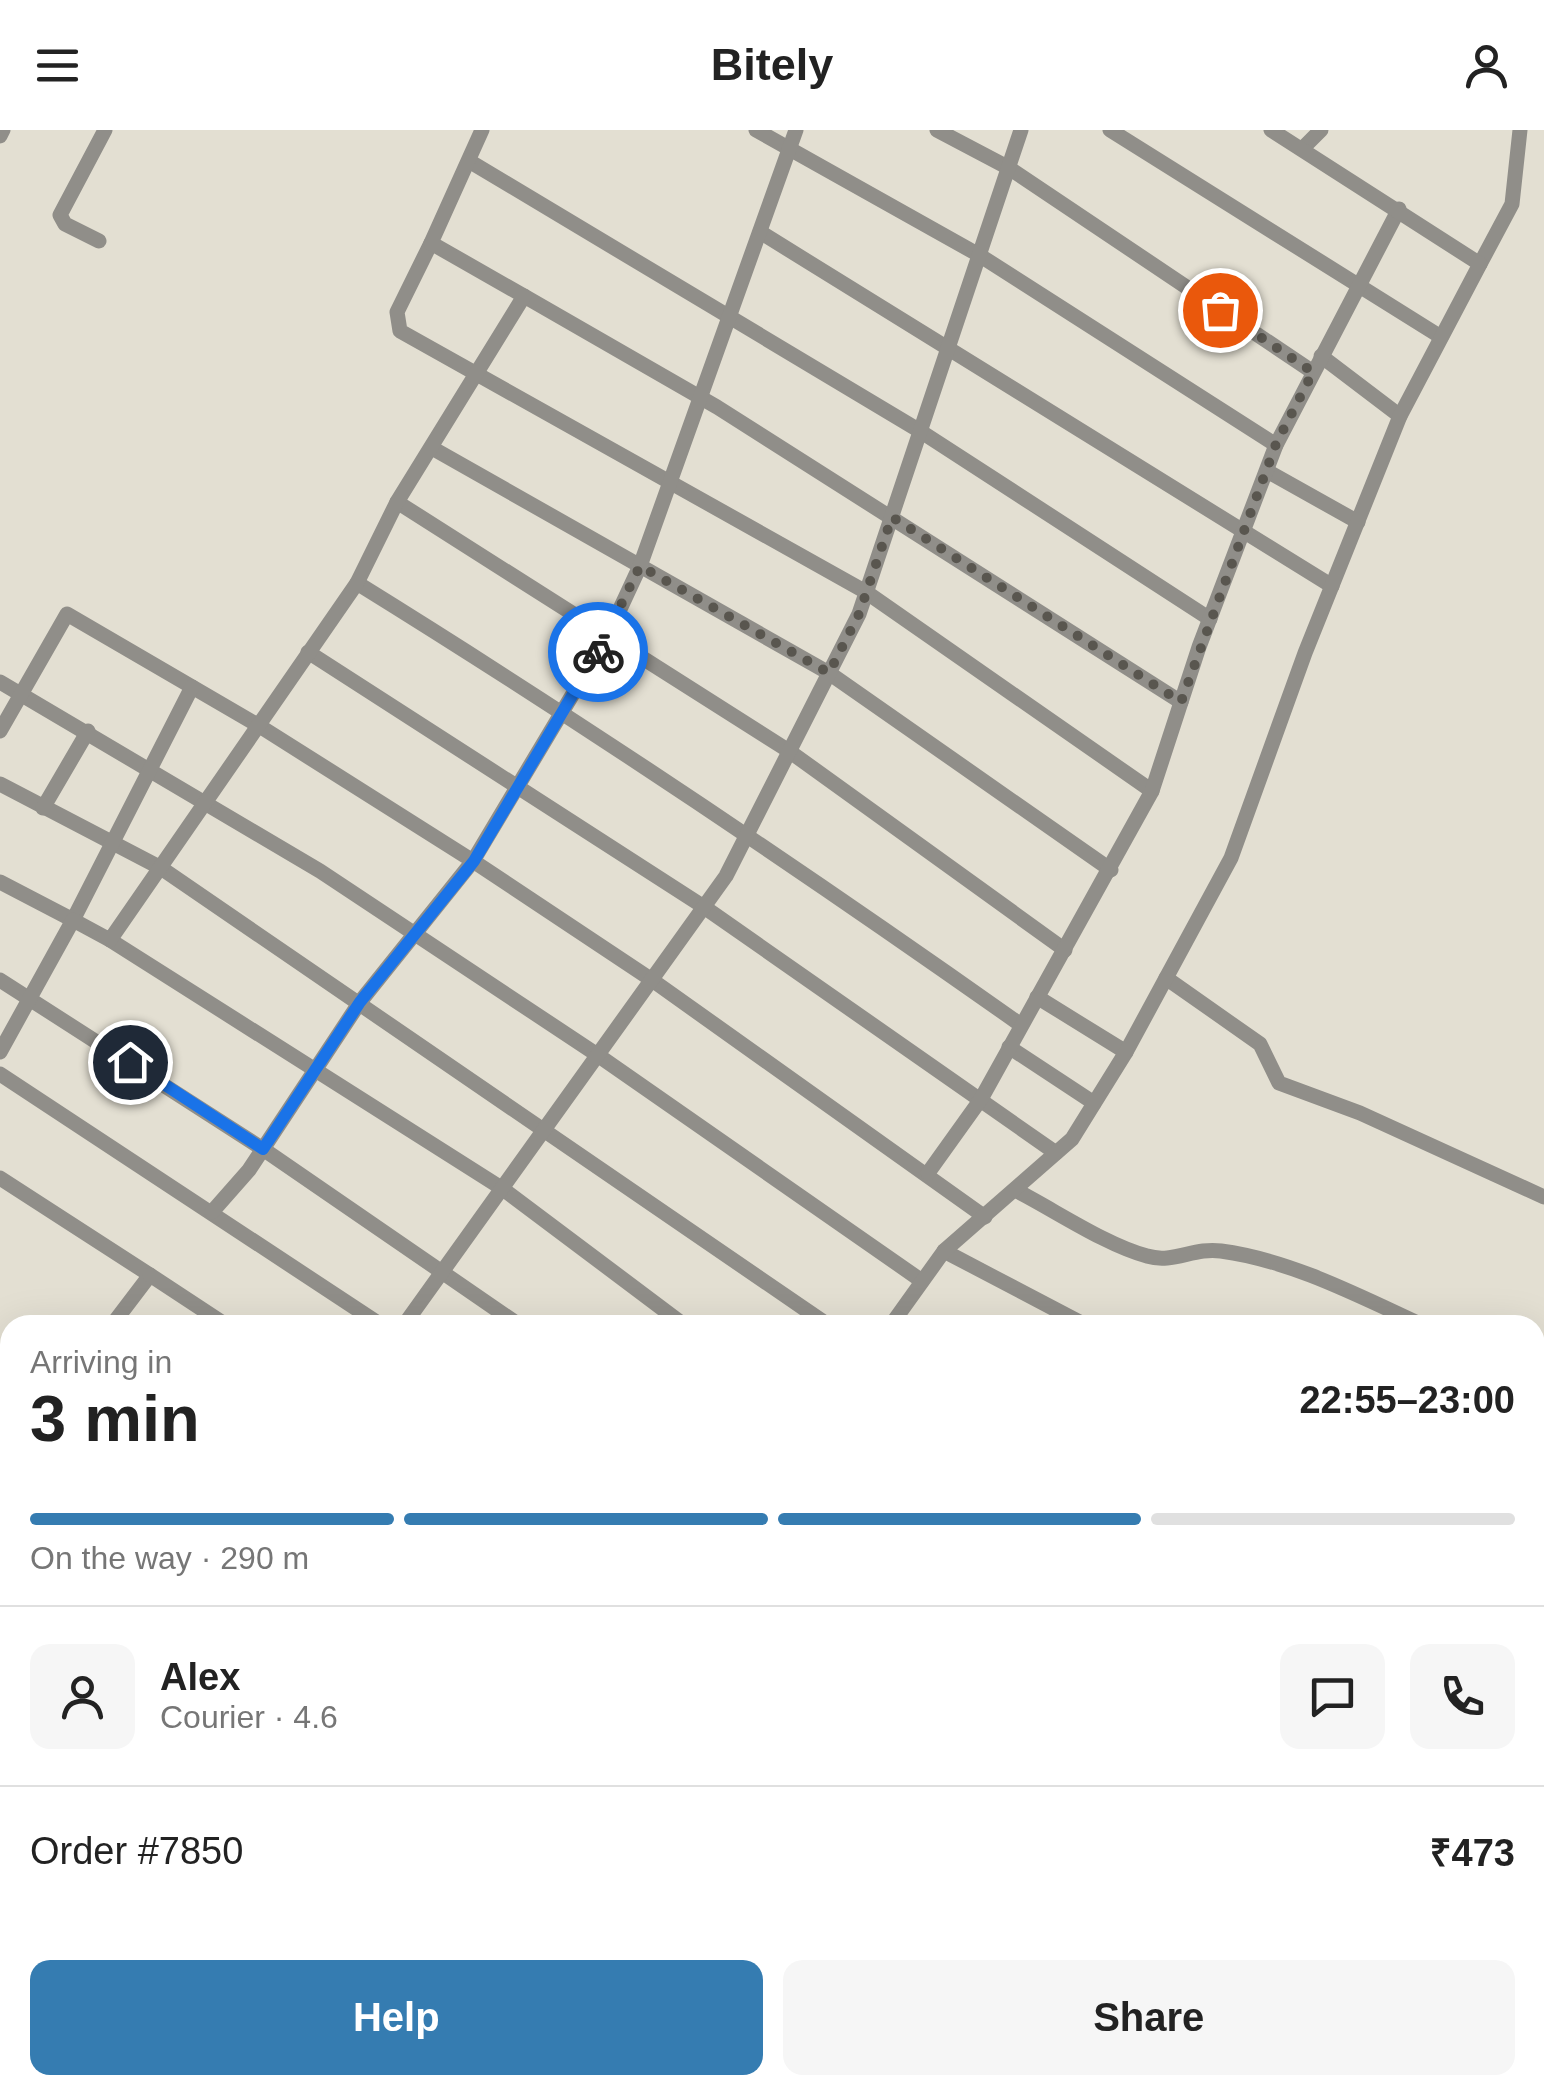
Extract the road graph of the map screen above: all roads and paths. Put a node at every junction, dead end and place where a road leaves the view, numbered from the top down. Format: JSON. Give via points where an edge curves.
{"nodes":[{"id":1,"x":105,"y":130,"type":"edge"},
{"id":2,"x":482,"y":130,"type":"edge"},
{"id":3,"x":756,"y":130,"type":"edge"},
{"id":4,"x":796,"y":130,"type":"edge"},
{"id":5,"x":938,"y":130,"type":"edge"},
{"id":6,"x":1021,"y":130,"type":"edge"},
{"id":7,"x":1110,"y":130,"type":"edge"},
{"id":8,"x":1271,"y":130,"type":"edge"},
{"id":9,"x":1321,"y":130,"type":"edge"},
{"id":10,"x":1520,"y":130,"type":"edge"},
{"id":11,"x":790,"y":148,"type":"junction"},
{"id":12,"x":1302,"y":149,"type":"junction"},
{"id":13,"x":469,"y":161,"type":"junction"},
{"id":14,"x":1008,"y":168,"type":"junction"},
{"id":15,"x":1399,"y":209,"type":"junction"},
{"id":16,"x":760,"y":232,"type":"junction"},
{"id":17,"x":98,"y":241,"type":"dead end"},
{"id":18,"x":431,"y":243,"type":"junction"},
{"id":19,"x":979,"y":255,"type":"junction"},
{"id":20,"x":1480,"y":264,"type":"junction"},
{"id":21,"x":1358,"y":286,"type":"junction"},
{"id":22,"x":524,"y":296,"type":"junction"},
{"id":23,"x":728,"y":316,"type":"junction"},
{"id":24,"x":1440,"y":337,"type":"junction"},
{"id":25,"x":949,"y":346,"type":"junction"},
{"id":26,"x":1321,"y":356,"type":"junction"},
{"id":27,"x":1313,"y":372,"type":"junction"},
{"id":28,"x":475,"y":376,"type":"junction"},
{"id":29,"x":700,"y":398,"type":"junction"},
{"id":30,"x":1400,"y":416,"type":"junction"},
{"id":31,"x":920,"y":431,"type":"junction"},
{"id":32,"x":1276,"y":444,"type":"junction"},
{"id":33,"x":432,"y":448,"type":"junction"},
{"id":34,"x":1267,"y":471,"type":"junction"},
{"id":35,"x":670,"y":483,"type":"junction"},
{"id":36,"x":397,"y":502,"type":"junction"},
{"id":37,"x":892,"y":517,"type":"junction"},
{"id":38,"x":1358,"y":522,"type":"junction"},
{"id":39,"x":1242,"y":531,"type":"junction"},
{"id":40,"x":640,"y":566,"type":"junction"},
{"id":41,"x":357,"y":583,"type":"junction"},
{"id":42,"x":1332,"y":586,"type":"junction"},
{"id":43,"x":866,"y":592,"type":"junction"},
{"id":44,"x":1210,"y":619,"type":"junction"},
{"id":45,"x":607,"y":637,"type":"junction"},
{"id":46,"x":308,"y":652,"type":"junction"},
{"id":47,"x":829,"y":673,"type":"junction"},
{"id":48,"x":0,"y":682,"type":"edge"},
{"id":49,"x":192,"y":686,"type":"junction"},
{"id":50,"x":20,"y":692,"type":"junction"},
{"id":51,"x":1181,"y":702,"type":"junction"},
{"id":52,"x":563,"y":710,"type":"junction"},
{"id":53,"x":261,"y":727,"type":"junction"},
{"id":54,"x":0,"y":731,"type":"edge"},
{"id":55,"x":88,"y":732,"type":"junction"},
{"id":56,"x":790,"y":751,"type":"junction"},
{"id":57,"x":149,"y":767,"type":"junction"},
{"id":58,"x":0,"y":784,"type":"edge"},
{"id":59,"x":517,"y":787,"type":"junction"},
{"id":60,"x":1152,"y":791,"type":"junction"},
{"id":61,"x":208,"y":802,"type":"junction"},
{"id":62,"x":43,"y":808,"type":"junction"},
{"id":63,"x":748,"y":834,"type":"junction"},
{"id":64,"x":110,"y":842,"type":"junction"},
{"id":65,"x":474,"y":861,"type":"junction"},
{"id":66,"x":161,"y":868,"type":"junction"},
{"id":67,"x":1111,"y":870,"type":"junction"},
{"id":68,"x":0,"y":882,"type":"edge"},
{"id":69,"x":704,"y":907,"type":"junction"},
{"id":70,"x":73,"y":920,"type":"junction"},
{"id":71,"x":416,"y":934,"type":"junction"},
{"id":72,"x":110,"y":940,"type":"junction"},
{"id":73,"x":1065,"y":950,"type":"junction"},
{"id":74,"x":1166,"y":978,"type":"junction"},
{"id":75,"x":0,"y":980,"type":"edge"},
{"id":76,"x":652,"y":980,"type":"junction"},
{"id":77,"x":30,"y":997,"type":"junction"},
{"id":78,"x":1037,"y":997,"type":"junction"},
{"id":79,"x":360,"y":1002,"type":"junction"},
{"id":80,"x":1021,"y":1025,"type":"junction"},
{"id":81,"x":1009,"y":1048,"type":"junction"},
{"id":82,"x":0,"y":1052,"type":"edge"},
{"id":83,"x":1126,"y":1052,"type":"junction"},
{"id":84,"x":599,"y":1056,"type":"junction"},
{"id":85,"x":313,"y":1072,"type":"junction"},
{"id":86,"x":0,"y":1074,"type":"edge"},
{"id":87,"x":981,"y":1099,"type":"junction"},
{"id":88,"x":1094,"y":1103,"type":"junction"},
{"id":89,"x":545,"y":1132,"type":"junction"},
{"id":90,"x":263,"y":1149,"type":"junction"},
{"id":91,"x":1056,"y":1153,"type":"junction"},
{"id":92,"x":928,"y":1173,"type":"junction"},
{"id":93,"x":0,"y":1178,"type":"edge"},
{"id":94,"x":503,"y":1189,"type":"junction"},
{"id":95,"x":1017,"y":1191,"type":"junction"},
{"id":96,"x":1544,"y":1197,"type":"edge"},
{"id":97,"x":212,"y":1212,"type":"junction"},
{"id":98,"x":985,"y":1217,"type":"junction"},
{"id":99,"x":944,"y":1250,"type":"junction"},
{"id":100,"x":441,"y":1274,"type":"junction"},
{"id":101,"x":150,"y":1276,"type":"junction"},
{"id":102,"x":922,"y":1281,"type":"junction"},
{"id":103,"x":120,"y":1315,"type":"edge"},
{"id":104,"x":210,"y":1315,"type":"edge"},
{"id":105,"x":366,"y":1315,"type":"edge"},
{"id":106,"x":412,"y":1315,"type":"edge"},
{"id":107,"x":504,"y":1315,"type":"edge"},
{"id":108,"x":671,"y":1315,"type":"edge"},
{"id":109,"x":813,"y":1315,"type":"edge"},
{"id":110,"x":898,"y":1315,"type":"edge"},
{"id":111,"x":1066,"y":1315,"type":"edge"},
{"id":112,"x":1398,"y":1315,"type":"edge"}],
"edges":[{"from":1,"to":17,"type":"street","via":[[60,216]]},
{"from":2,"to":13,"type":"street"},
{"from":3,"to":11,"type":"street"},
{"from":4,"to":11,"type":"street"},
{"from":5,"to":14,"type":"street"},
{"from":6,"to":14,"type":"street"},
{"from":7,"to":21,"type":"street"},
{"from":8,"to":12,"type":"street"},
{"from":9,"to":12,"type":"street"},
{"from":10,"to":20,"type":"street","via":[[1512,204]]},
{"from":11,"to":16,"type":"street"},
{"from":11,"to":19,"type":"street"},
{"from":12,"to":15,"type":"street"},
{"from":13,"to":18,"type":"street"},
{"from":13,"to":23,"type":"street"},
{"from":14,"to":19,"type":"street"},
{"from":14,"to":27,"type":"street"},
{"from":15,"to":20,"type":"street"},
{"from":15,"to":21,"type":"street"},
{"from":16,"to":23,"type":"street"},
{"from":16,"to":25,"type":"street"},
{"from":18,"to":22,"type":"street"},
{"from":18,"to":28,"type":"street","via":[[396,324]]},
{"from":19,"to":25,"type":"street"},
{"from":19,"to":32,"type":"street"},
{"from":20,"to":24,"type":"street"},
{"from":21,"to":24,"type":"street"},
{"from":21,"to":26,"type":"street"},
{"from":22,"to":28,"type":"street"},
{"from":22,"to":29,"type":"street"},
{"from":23,"to":29,"type":"street"},
{"from":23,"to":31,"type":"street"},
{"from":24,"to":30,"type":"street"},
{"from":25,"to":31,"type":"street"},
{"from":25,"to":39,"type":"street"},
{"from":26,"to":27,"type":"street"},
{"from":26,"to":30,"type":"street"},
{"from":27,"to":32,"type":"street"},
{"from":28,"to":33,"type":"street"},
{"from":28,"to":35,"type":"street"},
{"from":29,"to":35,"type":"street"},
{"from":29,"to":37,"type":"street"},
{"from":30,"to":38,"type":"street"},
{"from":31,"to":37,"type":"street"},
{"from":31,"to":44,"type":"street"},
{"from":32,"to":34,"type":"street"},
{"from":33,"to":36,"type":"street"},
{"from":33,"to":40,"type":"street"},
{"from":34,"to":38,"type":"street"},
{"from":34,"to":39,"type":"street"},
{"from":35,"to":40,"type":"street"},
{"from":35,"to":43,"type":"street"},
{"from":36,"to":41,"type":"street"},
{"from":36,"to":45,"type":"street"},
{"from":37,"to":43,"type":"street"},
{"from":37,"to":51,"type":"street"},
{"from":38,"to":42,"type":"street"},
{"from":39,"to":42,"type":"street"},
{"from":39,"to":44,"type":"street"},
{"from":40,"to":45,"type":"street"},
{"from":40,"to":47,"type":"street"},
{"from":41,"to":46,"type":"street"},
{"from":41,"to":52,"type":"street"},
{"from":42,"to":74,"type":"street","via":[[1231,858]]},
{"from":43,"to":47,"type":"street"},
{"from":43,"to":60,"type":"street"},
{"from":44,"to":51,"type":"street"},
{"from":45,"to":52,"type":"street"},
{"from":45,"to":56,"type":"street"},
{"from":46,"to":53,"type":"street"},
{"from":46,"to":59,"type":"street"},
{"from":47,"to":56,"type":"street"},
{"from":47,"to":67,"type":"street"},
{"from":48,"to":50,"type":"street"},
{"from":49,"to":50,"type":"street","via":[[67,614]]},
{"from":49,"to":53,"type":"street"},
{"from":49,"to":57,"type":"street"},
{"from":50,"to":54,"type":"street"},
{"from":50,"to":55,"type":"street"},
{"from":51,"to":60,"type":"street"},
{"from":52,"to":59,"type":"street"},
{"from":52,"to":63,"type":"street"},
{"from":53,"to":61,"type":"street"},
{"from":53,"to":65,"type":"street"},
{"from":55,"to":57,"type":"street"},
{"from":55,"to":62,"type":"street"},
{"from":56,"to":63,"type":"street"},
{"from":56,"to":73,"type":"street"},
{"from":57,"to":61,"type":"street"},
{"from":57,"to":64,"type":"street"},
{"from":58,"to":62,"type":"street"},
{"from":59,"to":65,"type":"street"},
{"from":59,"to":69,"type":"street"},
{"from":60,"to":67,"type":"street"},
{"from":61,"to":66,"type":"street"},
{"from":61,"to":71,"type":"street"},
{"from":62,"to":64,"type":"street"},
{"from":63,"to":69,"type":"street"},
{"from":63,"to":80,"type":"street"},
{"from":64,"to":66,"type":"street"},
{"from":64,"to":70,"type":"street"},
{"from":65,"to":71,"type":"street"},
{"from":65,"to":76,"type":"street"},
{"from":66,"to":72,"type":"street"},
{"from":66,"to":79,"type":"street"},
{"from":67,"to":73,"type":"street"},
{"from":68,"to":70,"type":"street"},
{"from":69,"to":76,"type":"street"},
{"from":69,"to":87,"type":"street"},
{"from":70,"to":72,"type":"street"},
{"from":70,"to":77,"type":"street"},
{"from":71,"to":79,"type":"street"},
{"from":71,"to":84,"type":"street"},
{"from":72,"to":85,"type":"street"},
{"from":73,"to":78,"type":"street"},
{"from":74,"to":83,"type":"street"},
{"from":74,"to":96,"type":"street","via":[[1260,1044],[1279,1083]]},
{"from":75,"to":77,"type":"street"},
{"from":76,"to":84,"type":"street"},
{"from":76,"to":92,"type":"street"},
{"from":77,"to":82,"type":"street"},
{"from":77,"to":90,"type":"street"},
{"from":78,"to":80,"type":"street"},
{"from":78,"to":83,"type":"street"},
{"from":79,"to":85,"type":"street"},
{"from":79,"to":89,"type":"street"},
{"from":80,"to":81,"type":"street"},
{"from":81,"to":87,"type":"street"},
{"from":81,"to":88,"type":"street"},
{"from":83,"to":88,"type":"street"},
{"from":84,"to":89,"type":"street"},
{"from":84,"to":102,"type":"street"},
{"from":85,"to":90,"type":"street"},
{"from":85,"to":94,"type":"street"},
{"from":86,"to":97,"type":"street"},
{"from":87,"to":91,"type":"street"},
{"from":87,"to":92,"type":"street"},
{"from":88,"to":91,"type":"street"},
{"from":89,"to":94,"type":"street"},
{"from":89,"to":109,"type":"street"},
{"from":90,"to":97,"type":"street"},
{"from":90,"to":100,"type":"street"},
{"from":91,"to":95,"type":"street"},
{"from":92,"to":98,"type":"street"},
{"from":93,"to":101,"type":"street"},
{"from":94,"to":100,"type":"street"},
{"from":94,"to":108,"type":"street"},
{"from":95,"to":98,"type":"street"},
{"from":95,"to":112,"type":"street","via":[[1144,1256],[1173,1259],[1192,1250],[1217,1250],[1260,1258]]},
{"from":97,"to":105,"type":"street"},
{"from":98,"to":99,"type":"street"},
{"from":99,"to":102,"type":"street"},
{"from":99,"to":111,"type":"street"},
{"from":100,"to":106,"type":"street"},
{"from":100,"to":107,"type":"street"},
{"from":101,"to":103,"type":"street"},
{"from":101,"to":104,"type":"street"},
{"from":102,"to":110,"type":"street"}]}
